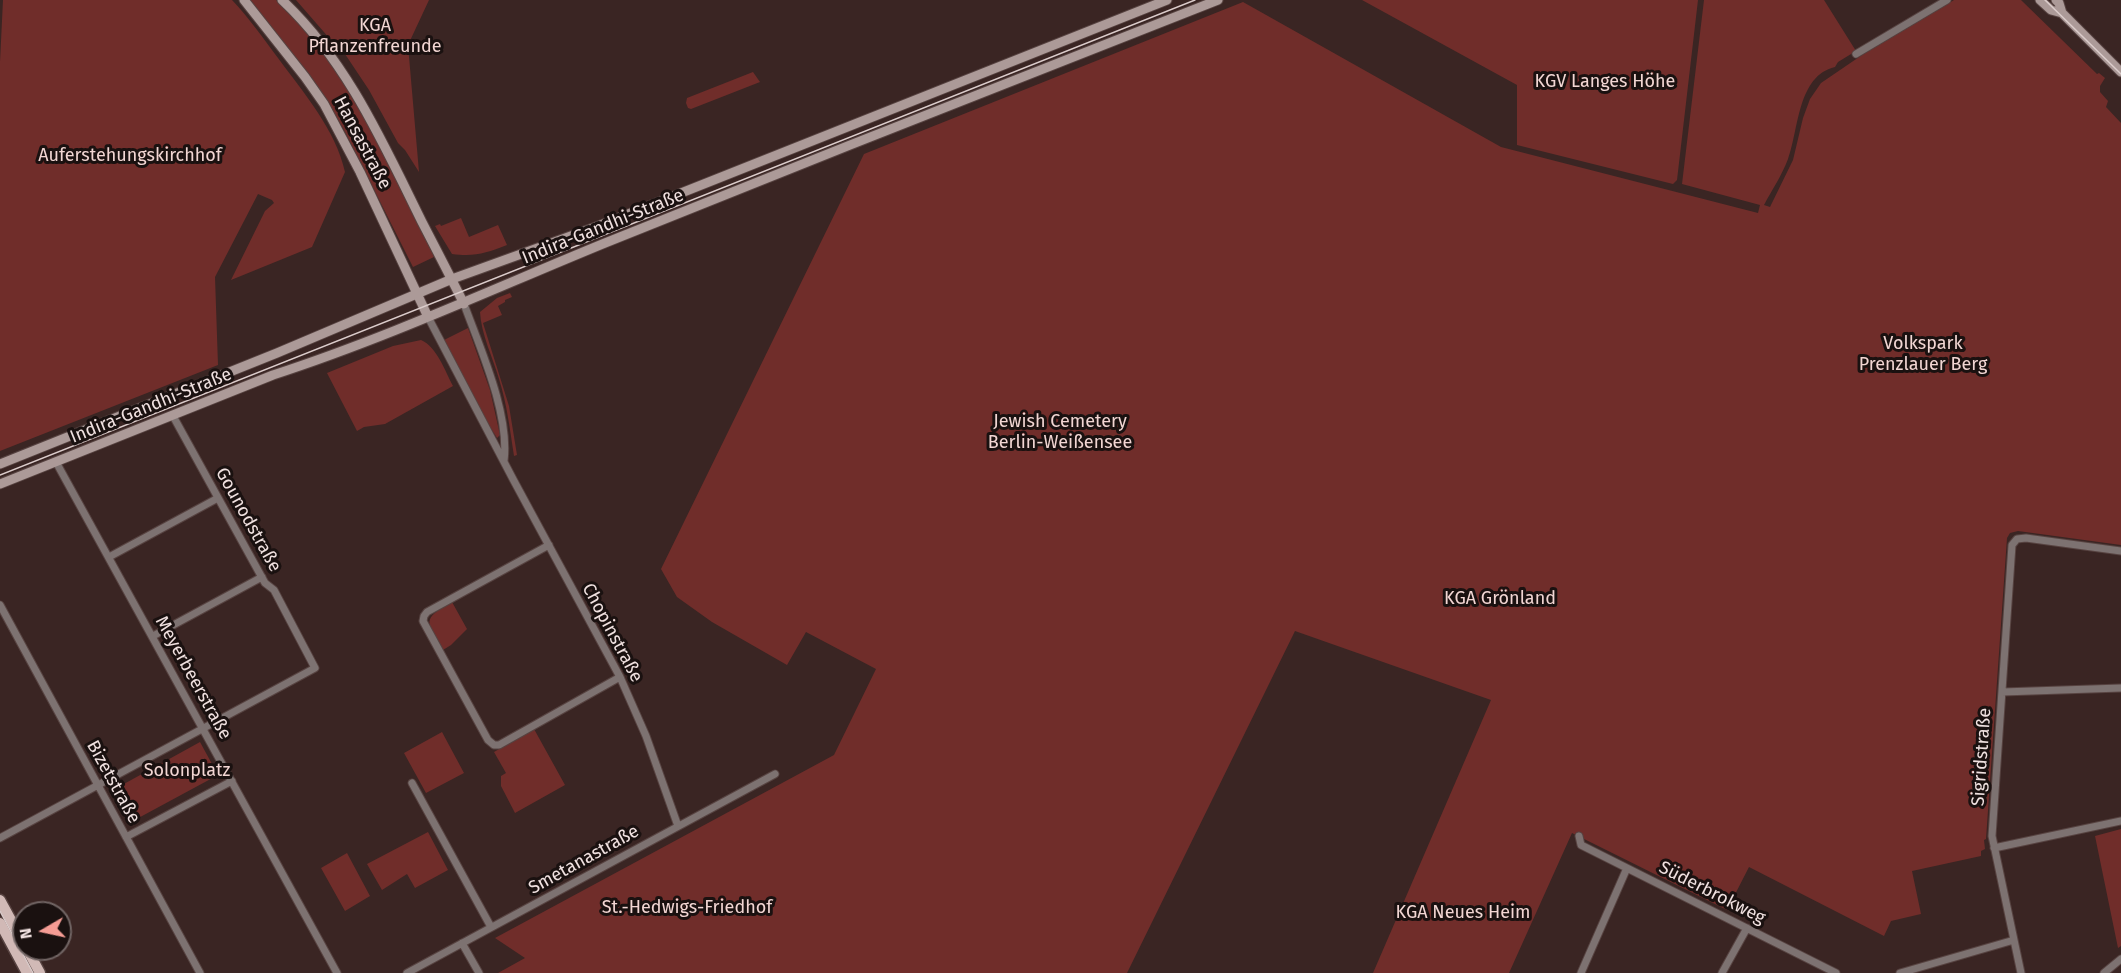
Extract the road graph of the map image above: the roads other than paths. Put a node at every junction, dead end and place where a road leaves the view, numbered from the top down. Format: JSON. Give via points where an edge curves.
{"nodes":[{"id":1,"x":243,"y":0,"type":"edge"},
{"id":2,"x":282,"y":0,"type":"edge"},
{"id":3,"x":1167,"y":0,"type":"edge"},
{"id":4,"x":1218,"y":0,"type":"edge"},
{"id":5,"x":1947,"y":0,"type":"edge"},
{"id":6,"x":2040,"y":0,"type":"edge"},
{"id":7,"x":2056,"y":0,"type":"edge"},
{"id":8,"x":2062,"y":13,"type":"junction"},
{"id":9,"x":1856,"y":54,"type":"dead end"},
{"id":10,"x":2120,"y":69,"type":"edge"},
{"id":11,"x":593,"y":228,"type":"junction"},
{"id":12,"x":600,"y":246,"type":"junction"},
{"id":13,"x":452,"y":279,"type":"junction"},
{"id":14,"x":418,"y":294,"type":"junction"},
{"id":15,"x":464,"y":303,"type":"junction"},
{"id":16,"x":428,"y":317,"type":"junction"},
{"id":17,"x":173,"y":416,"type":"junction"},
{"id":18,"x":504,"y":461,"type":"junction"},
{"id":19,"x":56,"y":462,"type":"junction"},
{"id":20,"x":0,"y":464,"type":"edge"},
{"id":21,"x":0,"y":484,"type":"edge"},
{"id":22,"x":218,"y":498,"type":"junction"},
{"id":23,"x":549,"y":545,"type":"junction"},
{"id":24,"x":2121,"y":551,"type":"edge"},
{"id":25,"x":109,"y":557,"type":"junction"},
{"id":26,"x":262,"y":577,"type":"junction"},
{"id":27,"x":0,"y":605,"type":"edge"},
{"id":28,"x":153,"y":636,"type":"junction"},
{"id":29,"x":620,"y":677,"type":"junction"},
{"id":30,"x":2121,"y":688,"type":"edge"},
{"id":31,"x":2002,"y":692,"type":"junction"},
{"id":32,"x":203,"y":728,"type":"junction"},
{"id":33,"x":775,"y":774,"type":"dead end"},
{"id":34,"x":232,"y":781,"type":"junction"},
{"id":35,"x":412,"y":783,"type":"dead end"},
{"id":36,"x":98,"y":785,"type":"junction"},
{"id":37,"x":2121,"y":821,"type":"edge"},
{"id":38,"x":678,"y":826,"type":"junction"},
{"id":39,"x":1579,"y":836,"type":"dead end"},
{"id":40,"x":126,"y":837,"type":"junction"},
{"id":41,"x":0,"y":838,"type":"edge"},
{"id":42,"x":1994,"y":849,"type":"junction"},
{"id":43,"x":1627,"y":868,"type":"junction"},
{"id":44,"x":0,"y":900,"type":"edge"},
{"id":45,"x":12,"y":922,"type":"edge"},
{"id":46,"x":0,"y":923,"type":"edge"},
{"id":47,"x":491,"y":927,"type":"junction"},
{"id":48,"x":1747,"y":928,"type":"junction"},
{"id":49,"x":2014,"y":940,"type":"junction"},
{"id":50,"x":462,"y":943,"type":"junction"},
{"id":51,"x":2121,"y":959,"type":"edge"},
{"id":52,"x":27,"y":973,"type":"edge"},
{"id":53,"x":200,"y":973,"type":"edge"},
{"id":54,"x":337,"y":973,"type":"edge"},
{"id":55,"x":407,"y":973,"type":"edge"},
{"id":56,"x":479,"y":973,"type":"edge"},
{"id":57,"x":1581,"y":973,"type":"edge"},
{"id":58,"x":1722,"y":973,"type":"edge"},
{"id":59,"x":1836,"y":973,"type":"edge"},
{"id":60,"x":1900,"y":973,"type":"edge"},
{"id":61,"x":2021,"y":973,"type":"edge"},
{"id":62,"x":2104,"y":973,"type":"edge"}],
"edges":[{"from":1,"to":14,"type":"main road","name":"Hansastraße","via":[[324,104]]},
{"from":2,"to":13,"type":"main road","name":"Hansastraße","via":[[341,69],[362,102]]},
{"from":3,"to":11,"type":"main road","name":"Indira-Gandhi-Straße"},
{"from":4,"to":12,"type":"main road","name":"Indira-Gandhi-Straße"},
{"from":5,"to":9,"type":"street"},
{"from":6,"to":8,"type":"main road","via":[[2051,10]]},
{"from":7,"to":8,"type":"main road"},
{"from":8,"to":10,"type":"main road"},
{"from":11,"to":12,"type":"main road"},
{"from":11,"to":13,"type":"main road","name":"Indira-Gandhi-Straße"},
{"from":12,"to":15,"type":"main road","name":"Indira-Gandhi-Straße"},
{"from":13,"to":14,"type":"main road","name":"Indira-Gandhi-Straße"},
{"from":13,"to":15,"type":"main road","name":"Hansastraße"},
{"from":14,"to":16,"type":"main road","name":"Hansastraße"},
{"from":14,"to":20,"type":"main road","name":"Indira-Gandhi-Straße"},
{"from":15,"to":16,"type":"main road","name":"Indira-Gandhi-Straße"},
{"from":15,"to":18,"type":"street","name":"Chopinstraße","via":[[496,396],[506,448]]},
{"from":16,"to":17,"type":"main road","name":"Indira-Gandhi-Straße"},
{"from":16,"to":18,"type":"street","name":"Chopinstraße"},
{"from":17,"to":19,"type":"main road","name":"Indira-Gandhi-Straße"},
{"from":17,"to":22,"type":"street","name":"Gounodstraße"},
{"from":18,"to":23,"type":"street","name":"Chopinstraße"},
{"from":19,"to":21,"type":"main road","name":"Indira-Gandhi-Straße"},
{"from":19,"to":25,"type":"street","name":"Meyerbeerstraße"},
{"from":22,"to":25,"type":"street"},
{"from":22,"to":26,"type":"street","name":"Gounodstraße"},
{"from":23,"to":29,"type":"street","name":"Chopinstraße"},
{"from":23,"to":29,"type":"street","via":[[436,607],[423,616],[423,621],[494,746]]},
{"from":24,"to":31,"type":"street","name":"Sigridstraße","via":[[2026,538],[2015,541]]},
{"from":25,"to":28,"type":"street","name":"Meyerbeerstraße"},
{"from":26,"to":28,"type":"street"},
{"from":26,"to":32,"type":"street","name":"Gounodstraße","via":[[274,590],[315,668]]},
{"from":27,"to":36,"type":"street","name":"Bizetstraße"},
{"from":28,"to":32,"type":"street","name":"Meyerbeerstraße"},
{"from":29,"to":38,"type":"street","name":"Chopinstraße"},
{"from":30,"to":31,"type":"street"},
{"from":31,"to":42,"type":"street","name":"Sigridstraße"},
{"from":32,"to":34,"type":"street","name":"Meyerbeerstraße"},
{"from":32,"to":36,"type":"street"},
{"from":33,"to":38,"type":"street","name":"Smetanastraße"},
{"from":34,"to":40,"type":"street"},
{"from":34,"to":54,"type":"street","name":"Meyerbeerstraße"},
{"from":35,"to":47,"type":"street"},
{"from":36,"to":40,"type":"street","name":"Bizetstraße"},
{"from":36,"to":41,"type":"street"},
{"from":37,"to":42,"type":"street"},
{"from":38,"to":47,"type":"street","name":"Smetanastraße"},
{"from":39,"to":43,"type":"street","name":"Süderbrokweg","via":[[1581,845]]},
{"from":40,"to":53,"type":"street","name":"Bizetstraße"},
{"from":42,"to":49,"type":"street","name":"Sigridstraße"},
{"from":43,"to":48,"type":"street","name":"Süderbrokweg"},
{"from":43,"to":57,"type":"street"},
{"from":44,"to":45,"type":"main road"},
{"from":46,"to":52,"type":"main road"},
{"from":47,"to":50,"type":"street","name":"Smetanastraße"},
{"from":48,"to":58,"type":"street"},
{"from":48,"to":59,"type":"street","name":"Süderbrokweg"},
{"from":49,"to":60,"type":"street"},
{"from":49,"to":61,"type":"street","name":"Sigridstraße"},
{"from":50,"to":55,"type":"street","name":"Smetanastraße"},
{"from":50,"to":56,"type":"street"},
{"from":51,"to":62,"type":"street"}]}
